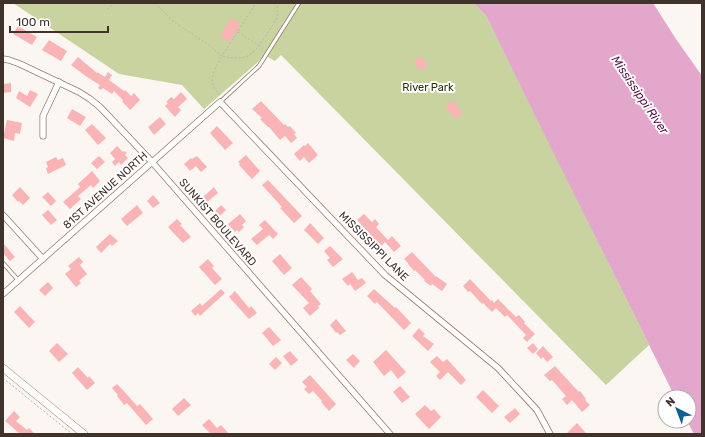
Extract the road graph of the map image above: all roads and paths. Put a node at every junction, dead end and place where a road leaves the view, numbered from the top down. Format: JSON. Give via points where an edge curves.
{"nodes":[{"id":1,"x":115,"y":3,"type":"edge"},
{"id":2,"x":155,"y":3,"type":"edge"},
{"id":3,"x":256,"y":3,"type":"edge"},
{"id":4,"x":277,"y":3,"type":"edge"},
{"id":5,"x":299,"y":3,"type":"edge"},
{"id":6,"x":107,"y":10,"type":"dead end"},
{"id":7,"x":238,"y":32,"type":"junction"},
{"id":8,"x":259,"y":46,"type":"junction"},
{"id":9,"x":268,"y":52,"type":"junction"},
{"id":10,"x":222,"y":56,"type":"junction"},
{"id":11,"x":3,"y":59,"type":"edge"},
{"id":12,"x":59,"y":82,"type":"junction"},
{"id":13,"x":220,"y":102,"type":"junction"},
{"id":14,"x":43,"y":136,"type":"dead end"},
{"id":15,"x":152,"y":162,"type":"junction"},
{"id":16,"x":3,"y":215,"type":"edge"},
{"id":17,"x":43,"y":259,"type":"junction"},
{"id":18,"x":3,"y":263,"type":"edge"},
{"id":19,"x":18,"y":280,"type":"junction"},
{"id":20,"x":4,"y":292,"type":"edge"},
{"id":21,"x":3,"y":368,"type":"edge"},
{"id":22,"x":3,"y":378,"type":"edge"},
{"id":23,"x":72,"y":434,"type":"edge"},
{"id":24,"x":84,"y":434,"type":"edge"},
{"id":25,"x":390,"y":434,"type":"edge"},
{"id":26,"x":550,"y":434,"type":"edge"}],
"edges":[{"from":1,"to":6,"type":"path"},
{"from":2,"to":10,"type":"path","via":[[174,22]]},
{"from":3,"to":7,"type":"path"},
{"from":4,"to":8,"type":"path","via":[[277,18]]},
{"from":5,"to":9,"type":"lane"},
{"from":7,"to":8,"type":"path"},
{"from":7,"to":10,"type":"path"},
{"from":8,"to":9,"type":"path"},
{"from":8,"to":10,"type":"path","via":[[256,51],[245,57]]},
{"from":9,"to":13,"type":"lane","via":[[259,66]]},
{"from":10,"to":13,"type":"path","via":[[216,66],[213,82],[220,95]]},
{"from":11,"to":12,"type":"street","name":"SUNKIST BOULEVARD"},
{"from":12,"to":14,"type":"street","via":[[43,116]]},
{"from":12,"to":15,"type":"street","name":"SUNKIST BOULEVARD","via":[[95,103]]},
{"from":13,"to":15,"type":"street","name":"81ST AVENUE NORTH"},
{"from":13,"to":26,"type":"street","name":"MISSISSIPPI LANE","via":[[385,275],[498,368],[537,410]]},
{"from":15,"to":17,"type":"street","name":"81ST AVENUE NORTH"},
{"from":15,"to":25,"type":"street","name":"SUNKIST BOULEVARD"},
{"from":16,"to":17,"type":"street"},
{"from":17,"to":19,"type":"street","name":"81ST AVENUE NORTH"},
{"from":18,"to":19,"type":"lane"},
{"from":19,"to":20,"type":"street","name":"81ST AVENUE NORTH"},
{"from":21,"to":24,"type":"street"},
{"from":22,"to":23,"type":"path"}]}
